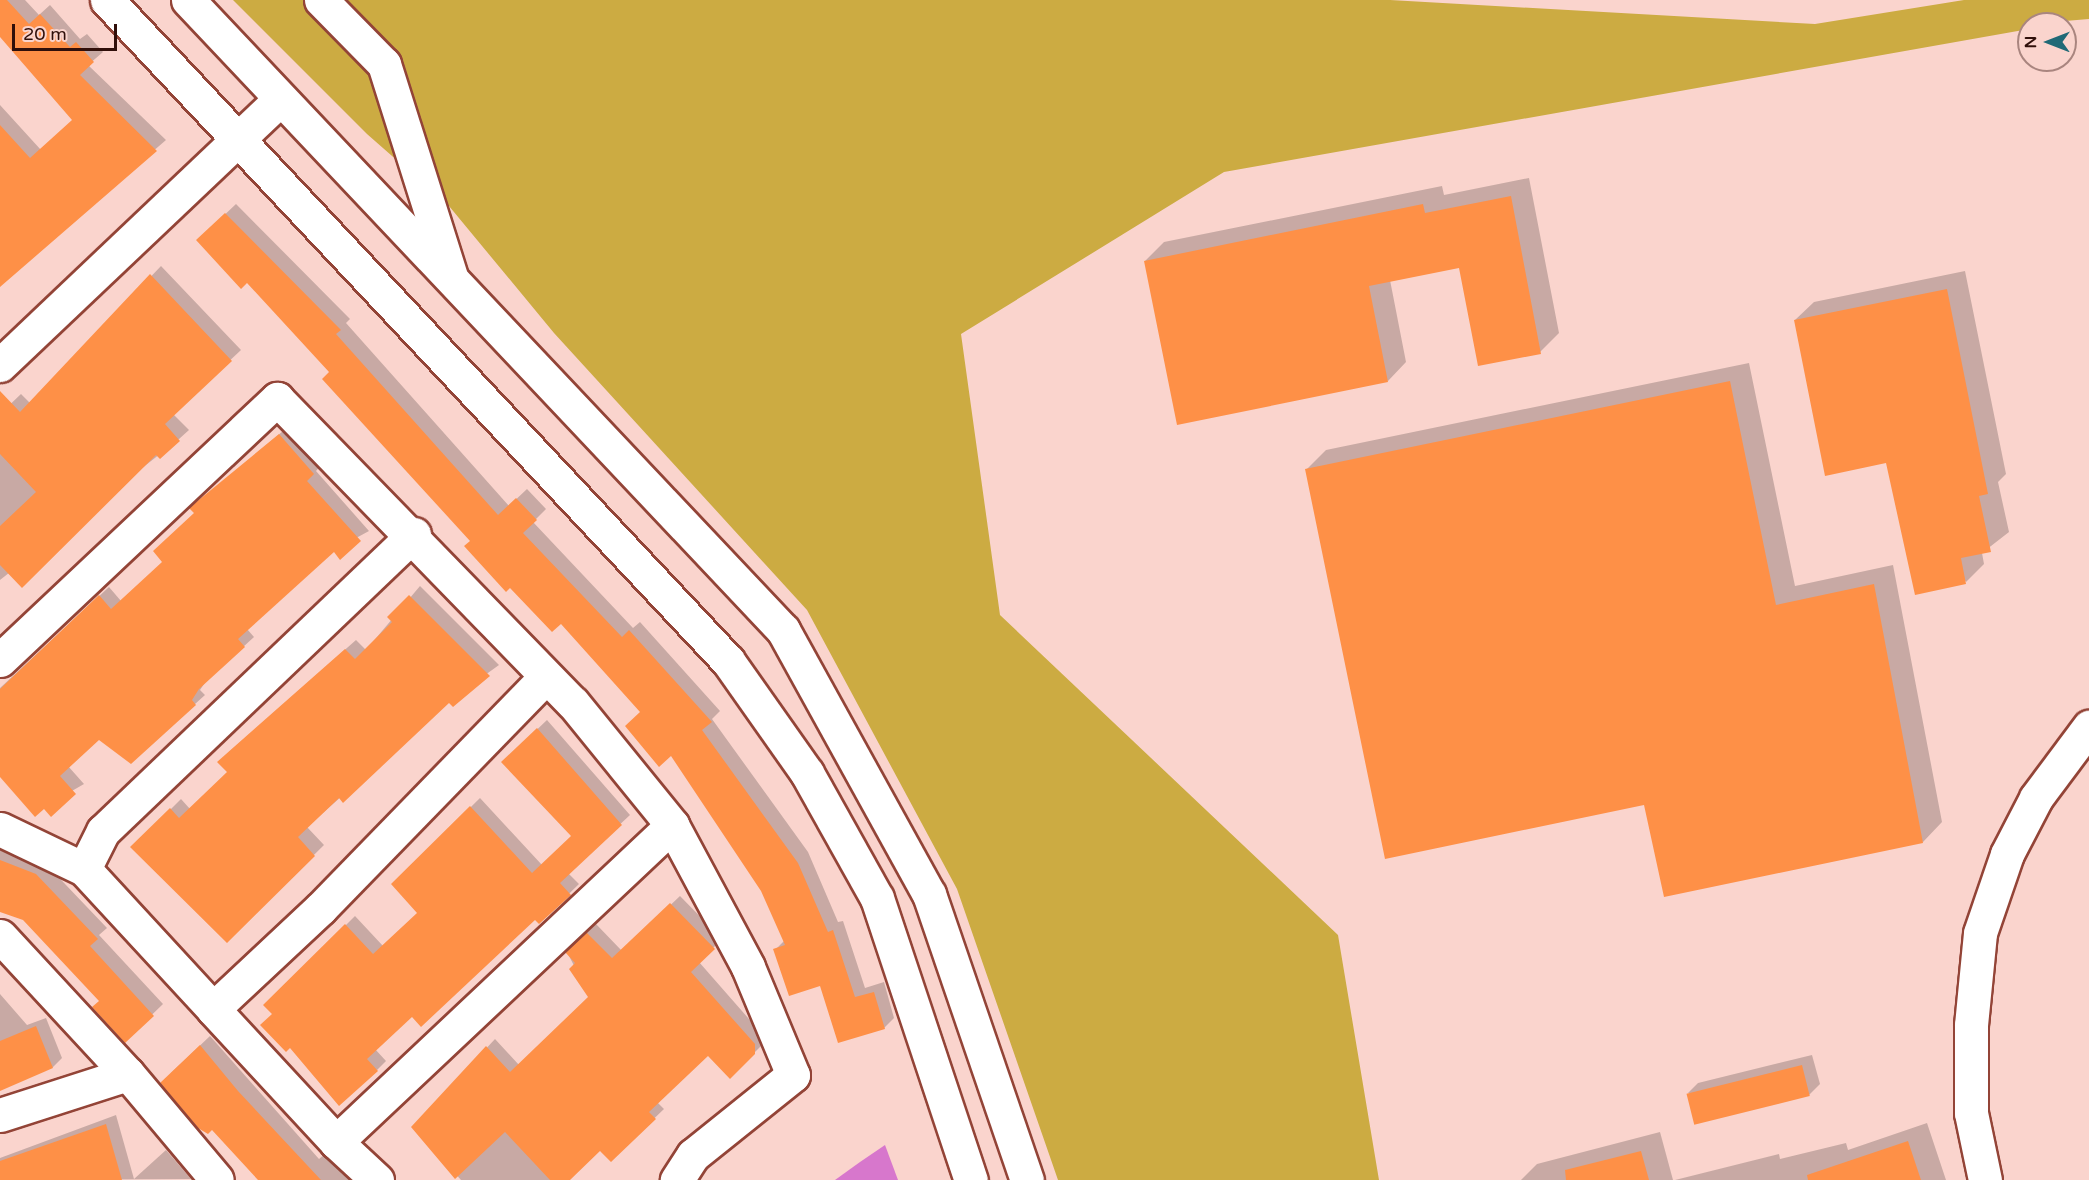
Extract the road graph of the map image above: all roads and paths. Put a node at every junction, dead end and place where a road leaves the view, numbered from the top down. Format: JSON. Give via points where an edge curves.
{"nodes":[{"id":1,"x":107,"y":0,"type":"edge"},
{"id":2,"x":188,"y":0,"type":"edge"},
{"id":3,"x":321,"y":0,"type":"edge"},
{"id":4,"x":280,"y":99,"type":"junction"},
{"id":5,"x":240,"y":141,"type":"junction"},
{"id":6,"x":454,"y":286,"type":"junction"},
{"id":7,"x":0,"y":365,"type":"edge"},
{"id":8,"x":414,"y":534,"type":"junction"},
{"id":9,"x":0,"y":660,"type":"edge"},
{"id":10,"x":546,"y":677,"type":"junction"},
{"id":11,"x":2089,"y":727,"type":"edge"},
{"id":12,"x":672,"y":825,"type":"junction"},
{"id":13,"x":0,"y":829,"type":"edge"},
{"id":14,"x":84,"y":869,"type":"junction"},
{"id":15,"x":0,"y":936,"type":"edge"},
{"id":16,"x":213,"y":1009,"type":"junction"},
{"id":17,"x":128,"y":1074,"type":"junction"},
{"id":18,"x":0,"y":1115,"type":"edge"},
{"id":19,"x":336,"y":1142,"type":"junction"},
{"id":20,"x":217,"y":1180,"type":"edge"},
{"id":21,"x":377,"y":1180,"type":"edge"},
{"id":22,"x":677,"y":1180,"type":"edge"},
{"id":23,"x":971,"y":1180,"type":"edge"},
{"id":24,"x":1027,"y":1180,"type":"edge"},
{"id":25,"x":1985,"y":1180,"type":"edge"}],
"edges":[{"from":1,"to":5,"type":"street"},
{"from":2,"to":4,"type":"street"},
{"from":3,"to":6,"type":"street","via":[[384,64]]},
{"from":4,"to":5,"type":"street"},
{"from":4,"to":6,"type":"street"},
{"from":5,"to":7,"type":"street"},
{"from":5,"to":23,"type":"street","via":[[728,661],[807,773],[877,898]]},
{"from":6,"to":24,"type":"street","via":[[783,630],[929,894]]},
{"from":8,"to":9,"type":"street","via":[[278,399]]},
{"from":8,"to":10,"type":"street"},
{"from":8,"to":14,"type":"street","via":[[103,831]]},
{"from":10,"to":12,"type":"street"},
{"from":10,"to":16,"type":"street","via":[[321,908]]},
{"from":11,"to":25,"type":"street","via":[[2036,798],[2007,854],[1980,933],[1971,1025],[1971,1113]]},
{"from":12,"to":19,"type":"street"},
{"from":12,"to":22,"type":"street","via":[[748,967],[793,1075],[693,1155]]},
{"from":13,"to":14,"type":"street"},
{"from":14,"to":16,"type":"street"},
{"from":15,"to":17,"type":"street"},
{"from":16,"to":19,"type":"street"},
{"from":17,"to":18,"type":"street"},
{"from":17,"to":20,"type":"street"},
{"from":19,"to":21,"type":"street"}]}
